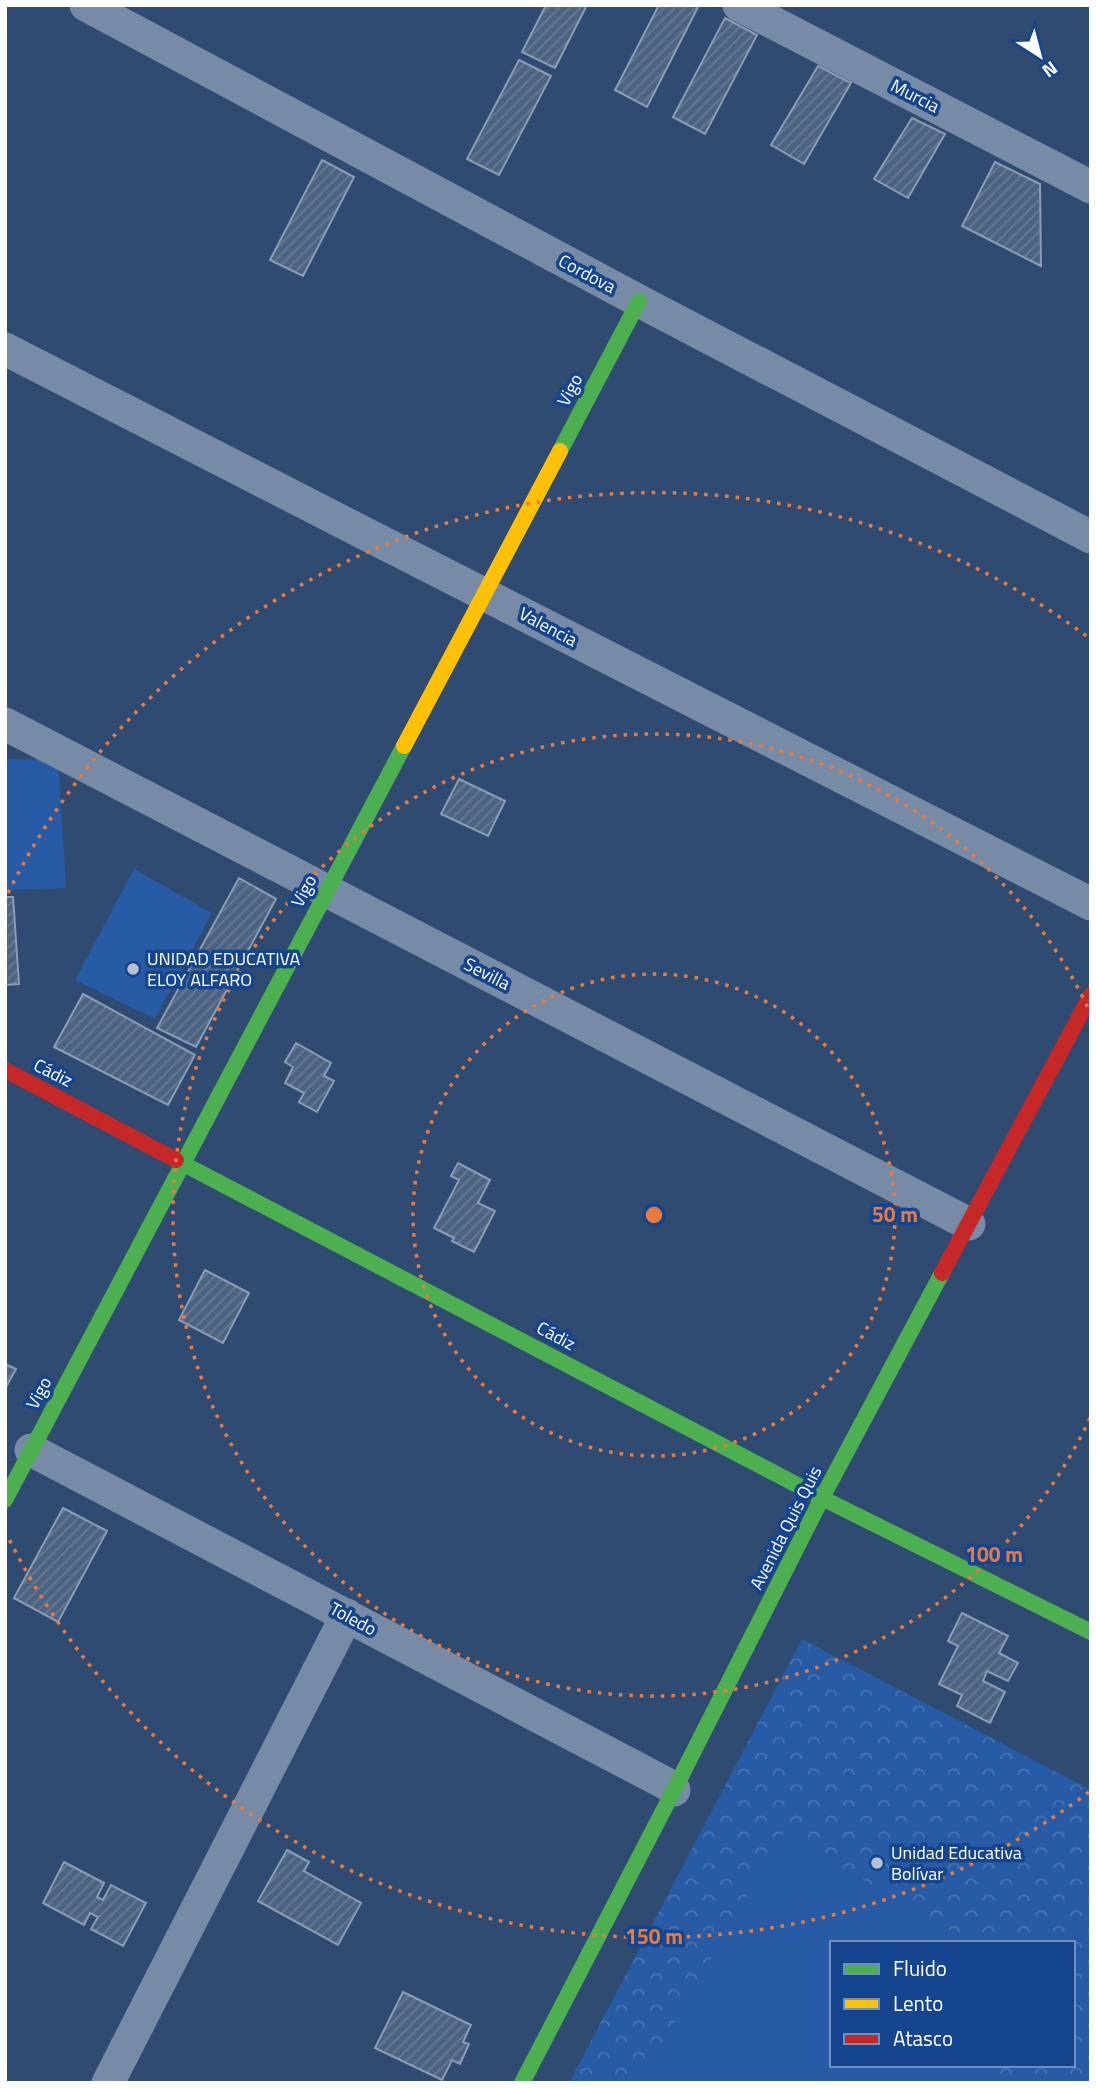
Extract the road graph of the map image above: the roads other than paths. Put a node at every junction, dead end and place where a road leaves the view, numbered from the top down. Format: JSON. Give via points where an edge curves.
{"nodes":[{"id":1,"x":86,"y":5,"type":"edge"},
{"id":2,"x":739,"y":5,"type":"edge"},
{"id":3,"x":1091,"y":187,"type":"edge"},
{"id":4,"x":639,"y":301,"type":"junction"},
{"id":5,"x":5,"y":349,"type":"edge"},
{"id":6,"x":1091,"y":537,"type":"edge"},
{"id":7,"x":484,"y":593,"type":"junction"},
{"id":8,"x":5,"y":724,"type":"edge"},
{"id":9,"x":327,"y":890,"type":"junction"},
{"id":10,"x":1091,"y":904,"type":"edge"},
{"id":11,"x":1091,"y":995,"type":"edge"},
{"id":12,"x":5,"y":1070,"type":"edge"},
{"id":13,"x":183,"y":1162,"type":"junction"},
{"id":14,"x":969,"y":1224,"type":"junction"},
{"id":15,"x":31,"y":1450,"type":"junction"},
{"id":16,"x":822,"y":1498,"type":"junction"},
{"id":17,"x":5,"y":1500,"type":"edge"},
{"id":18,"x":347,"y":1615,"type":"junction"},
{"id":19,"x":1091,"y":1632,"type":"edge"},
{"id":20,"x":674,"y":1790,"type":"junction"},
{"id":21,"x":108,"y":2083,"type":"edge"},
{"id":22,"x":522,"y":2083,"type":"edge"}],
"edges":[{"from":1,"to":4,"type":"street","name":"Cordova"},
{"from":2,"to":3,"type":"street","name":"Murcia"},
{"from":4,"to":6,"type":"street","name":"Cordova"},
{"from":4,"to":7,"type":"street","name":"Vigo"},
{"from":5,"to":7,"type":"street","name":"Valencia"},
{"from":7,"to":9,"type":"street","name":"Vigo"},
{"from":7,"to":10,"type":"street","name":"Valencia"},
{"from":8,"to":9,"type":"street","name":"Sevilla"},
{"from":9,"to":13,"type":"street","name":"Vigo"},
{"from":9,"to":14,"type":"street","name":"Sevilla"},
{"from":11,"to":14,"type":"street","name":"Avenida Quis Quis"},
{"from":12,"to":13,"type":"street","name":"Cádiz"},
{"from":13,"to":15,"type":"street","name":"Vigo"},
{"from":13,"to":16,"type":"street","name":"Cádiz"},
{"from":14,"to":16,"type":"street","name":"Avenida Quis Quis"},
{"from":15,"to":17,"type":"street","name":"Vigo"},
{"from":15,"to":18,"type":"street","name":"Toledo"},
{"from":16,"to":19,"type":"street","name":"Cádiz"},
{"from":16,"to":20,"type":"street","name":"Avenida Quis Quis"},
{"from":18,"to":20,"type":"street","name":"Toledo"},
{"from":18,"to":21,"type":"street"},
{"from":20,"to":22,"type":"street","name":"Avenida Quis Quis"}]}
